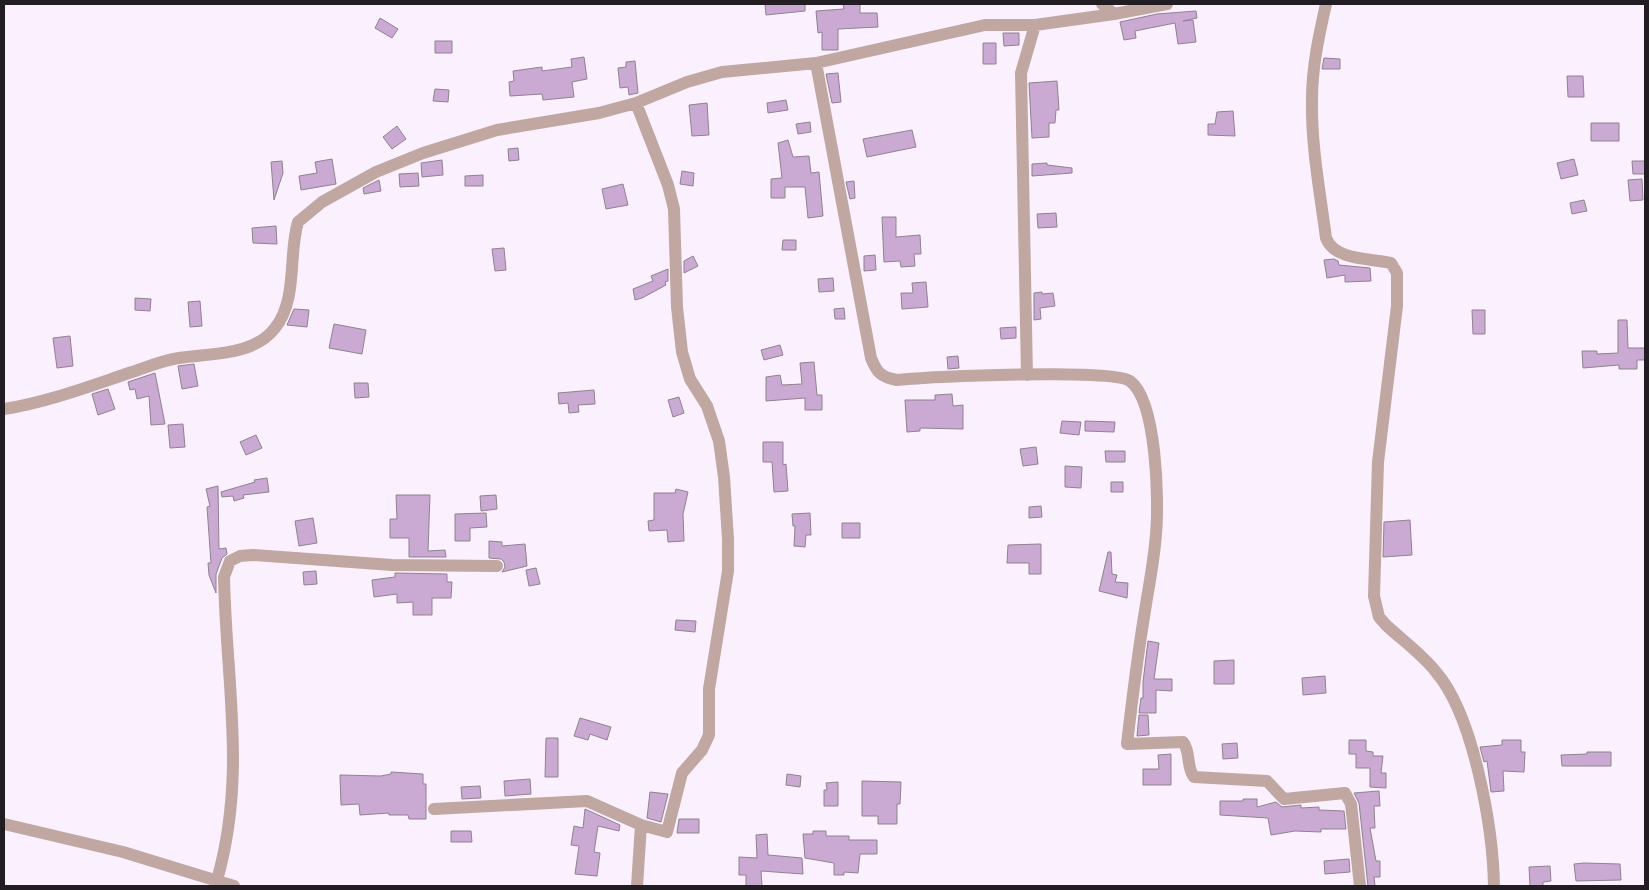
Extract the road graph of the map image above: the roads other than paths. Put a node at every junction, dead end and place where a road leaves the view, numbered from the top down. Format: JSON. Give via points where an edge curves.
{"nodes":[{"id":1,"x":1102,"y":4,"type":"edge"},
{"id":2,"x":1167,"y":4,"type":"edge"},
{"id":3,"x":1326,"y":4,"type":"edge"},
{"id":4,"x":1114,"y":14,"type":"junction"},
{"id":5,"x":1035,"y":25,"type":"junction"},
{"id":6,"x":816,"y":63,"type":"junction"},
{"id":7,"x":636,"y":103,"type":"junction"},
{"id":8,"x":1027,"y":375,"type":"junction"},
{"id":9,"x":4,"y":409,"type":"edge"},
{"id":10,"x":497,"y":566,"type":"dead end"},
{"id":11,"x":434,"y":809,"type":"dead end"},
{"id":12,"x":4,"y":824,"type":"edge"},
{"id":13,"x":641,"y":825,"type":"junction"},
{"id":14,"x":217,"y":880,"type":"junction"},
{"id":15,"x":234,"y":886,"type":"edge"},
{"id":16,"x":637,"y":886,"type":"edge"},
{"id":17,"x":1360,"y":886,"type":"edge"},
{"id":18,"x":1494,"y":886,"type":"edge"}],
"edges":[{"from":1,"to":4,"type":"street"},
{"from":2,"to":4,"type":"street"},
{"from":3,"to":18,"type":"street","via":[[1315,58],[1312,98],[1326,238],[1339,253],[1391,263],[1397,273],[1397,306],[1378,462],[1374,596],[1379,617],[1437,672],[1452,697],[1468,739],[1486,810],[1494,854]]},
{"from":4,"to":5,"type":"street"},
{"from":5,"to":6,"type":"street","via":[[985,25]]},
{"from":5,"to":8,"type":"street","via":[[1021,73]]},
{"from":6,"to":7,"type":"street","via":[[722,72]]},
{"from":6,"to":8,"type":"street","via":[[876,372],[897,380]]},
{"from":7,"to":9,"type":"street","via":[[599,113],[497,130],[437,148],[376,172],[322,202],[298,222],[284,315],[264,339],[230,351],[178,358]]},
{"from":7,"to":13,"type":"street","via":[[674,209],[682,352],[690,379],[707,406],[719,441],[728,539],[728,571],[709,689],[709,735],[702,750],[682,773],[667,832]]},
{"from":8,"to":17,"type":"street","via":[[1116,376],[1130,381],[1142,395],[1149,416],[1156,472],[1156,534],[1127,744],[1183,742],[1194,777],[1268,780],[1284,799],[1345,793],[1350,804]]},
{"from":10,"to":14,"type":"street","via":[[392,565],[253,555],[230,561],[224,577],[232,701],[233,795],[226,848]]},
{"from":11,"to":13,"type":"street","via":[[587,801]]},
{"from":12,"to":14,"type":"street","via":[[123,852]]},
{"from":13,"to":16,"type":"street"},
{"from":14,"to":15,"type":"street"}]}
